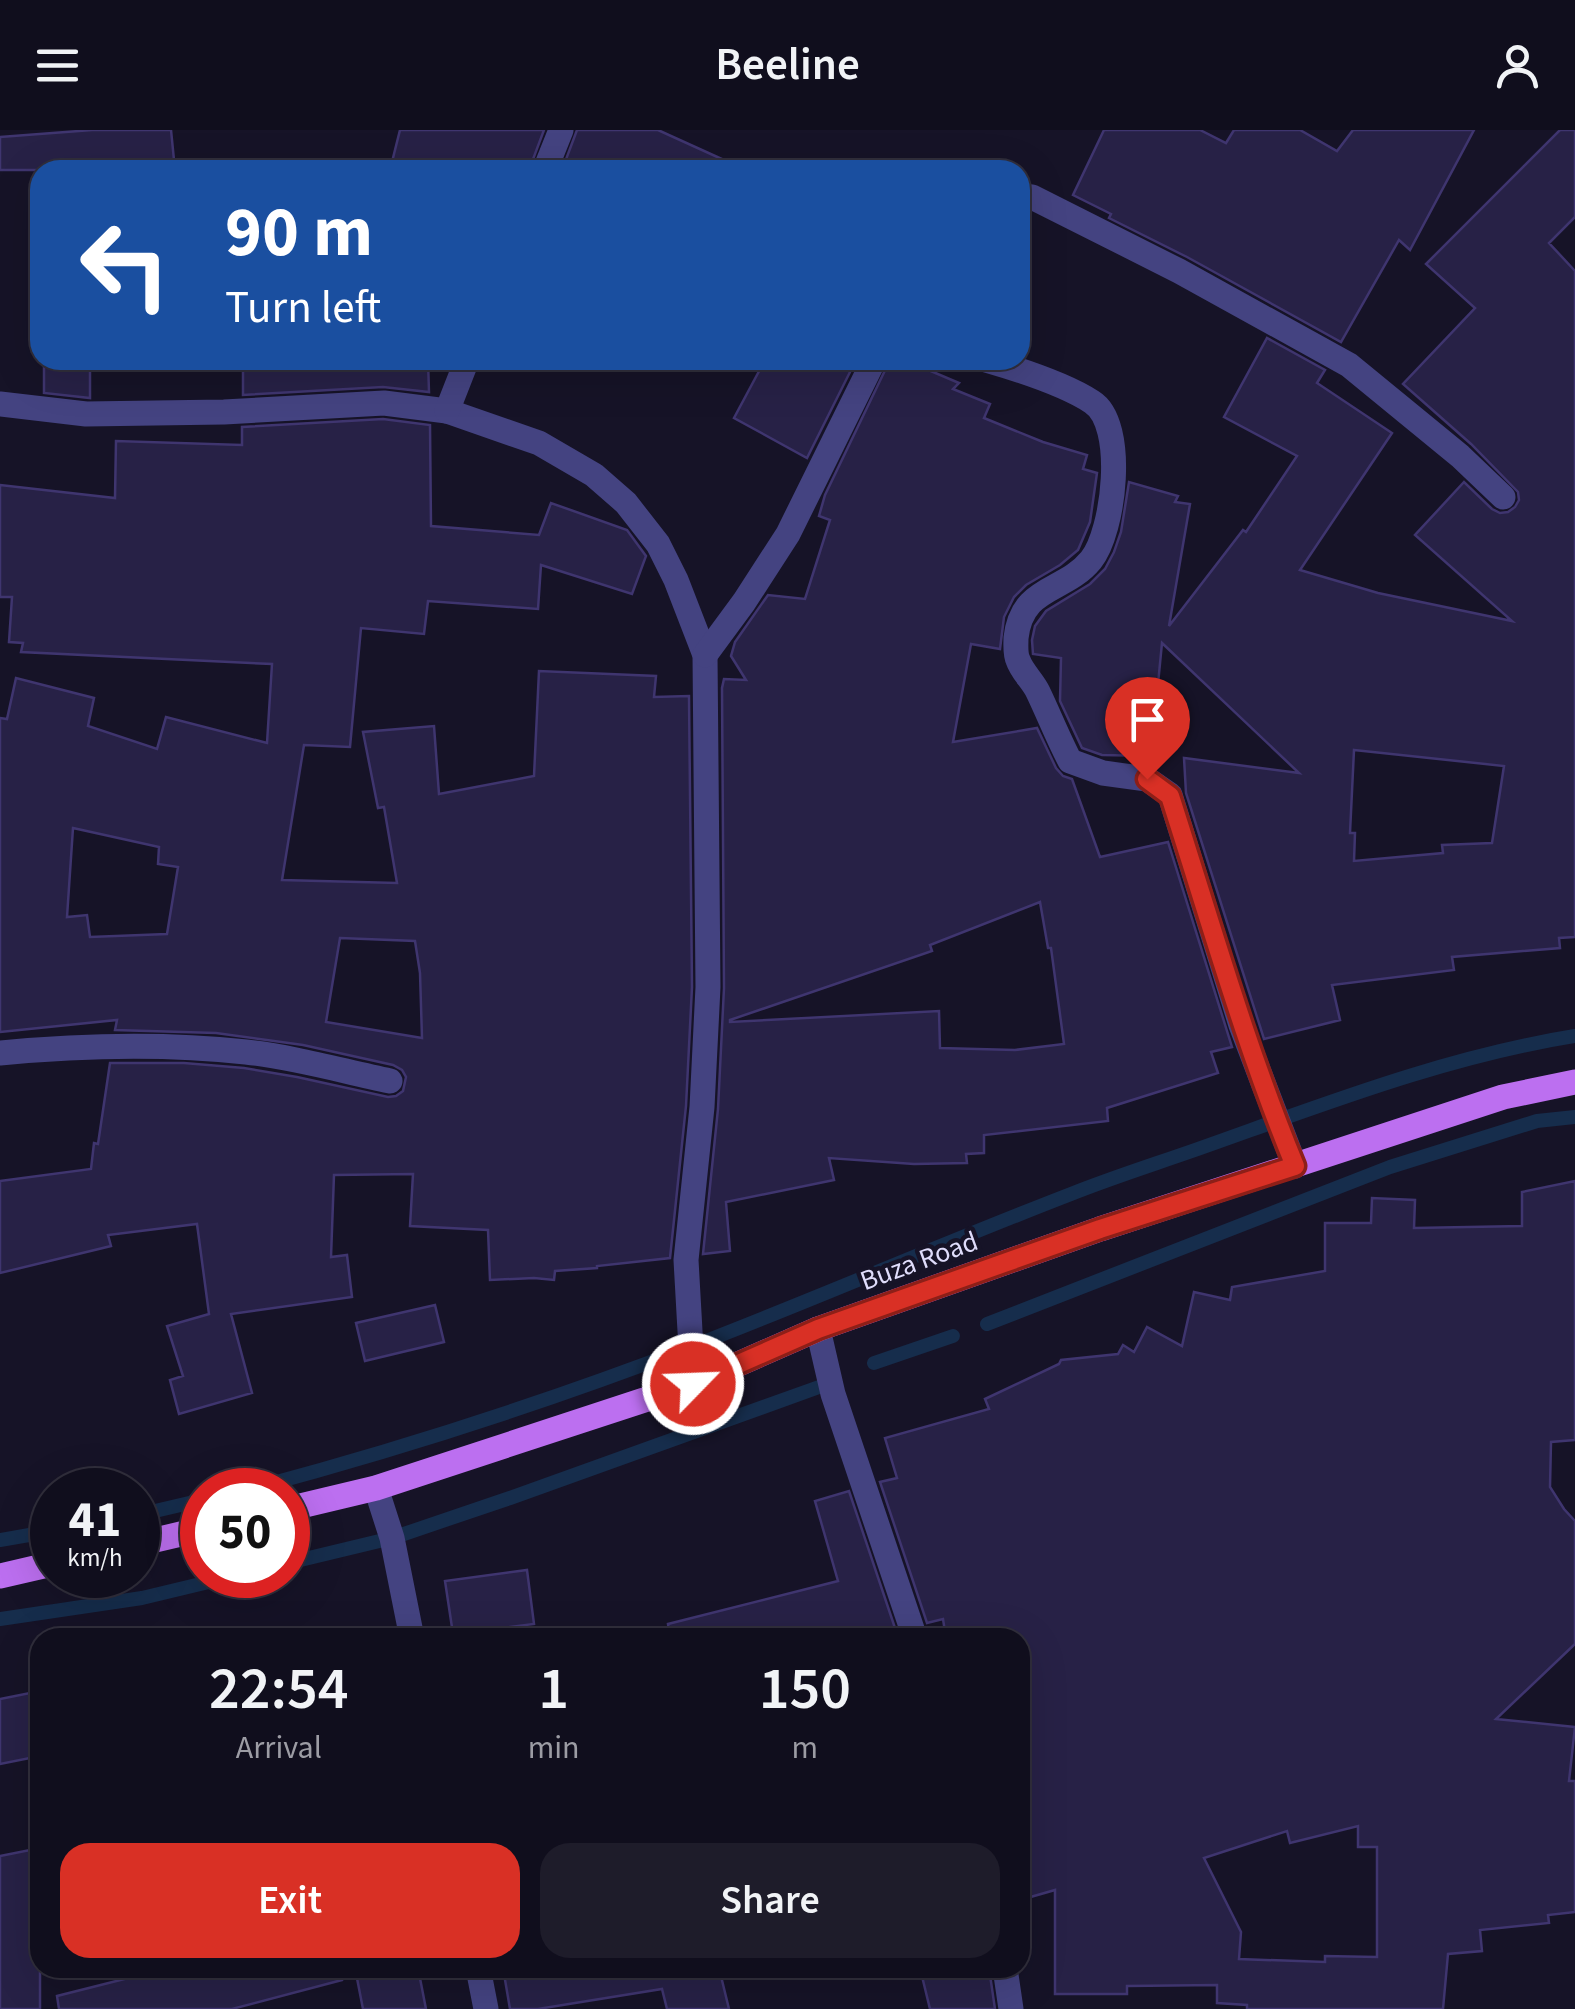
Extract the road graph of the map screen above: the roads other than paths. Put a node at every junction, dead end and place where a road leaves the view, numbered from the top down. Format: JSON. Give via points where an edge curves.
{"nodes":[{"id":1,"x":561,"y":130,"type":"edge"},
{"id":2,"x":549,"y":160,"type":"edge"},
{"id":3,"x":1030,"y":197,"type":"edge"},
{"id":4,"x":463,"y":370,"type":"edge"},
{"id":5,"x":869,"y":370,"type":"edge"},
{"id":6,"x":1018,"y":370,"type":"edge"},
{"id":7,"x":0,"y":404,"type":"edge"},
{"id":8,"x":447,"y":411,"type":"junction"},
{"id":9,"x":1504,"y":496,"type":"dead end"},
{"id":10,"x":706,"y":655,"type":"junction"},
{"id":11,"x":0,"y":1054,"type":"edge"},
{"id":12,"x":390,"y":1081,"type":"dead end"},
{"id":13,"x":1575,"y":1082,"type":"edge"},
{"id":14,"x":1295,"y":1166,"type":"junction"},
{"id":15,"x":818,"y":1329,"type":"junction"},
{"id":16,"x":693,"y":1384,"type":"junction"},
{"id":17,"x":376,"y":1488,"type":"junction"},
{"id":18,"x":310,"y":1504,"type":"edge"},
{"id":19,"x":30,"y":1569,"type":"edge"},
{"id":20,"x":0,"y":1576,"type":"edge"},
{"id":21,"x":410,"y":1628,"type":"edge"},
{"id":22,"x":913,"y":1628,"type":"edge"},
{"id":23,"x":480,"y":1978,"type":"edge"},
{"id":24,"x":1006,"y":1978,"type":"edge"},
{"id":25,"x":486,"y":2009,"type":"edge"},
{"id":26,"x":1012,"y":2009,"type":"edge"}],
"edges":[{"from":1,"to":2,"type":"street"},
{"from":3,"to":9,"type":"street","via":[[1349,365]]},
{"from":4,"to":8,"type":"street"},
{"from":5,"to":10,"type":"street","via":[[788,534]]},
{"from":6,"to":14,"type":"street","via":[[1096,404],[1110,430],[1115,469],[1094,558],[1026,605],[1017,659],[1070,761],[1147,779],[1170,796],[1242,1025]]},
{"from":7,"to":8,"type":"street","via":[[86,414],[384,403]]},
{"from":8,"to":10,"type":"street","via":[[539,444],[594,475],[626,503],[658,544]]},
{"from":10,"to":16,"type":"street","via":[[708,987],[686,1260]]},
{"from":11,"to":12,"type":"street","via":[[90,1046],[250,1052]]},
{"from":13,"to":14,"type":"main road","name":"Buza Road","via":[[1503,1098]]},
{"from":14,"to":15,"type":"main road","name":"Buza Road"},
{"from":15,"to":16,"type":"main road","name":"Buza Road"},
{"from":15,"to":22,"type":"street","via":[[833,1394]]},
{"from":16,"to":17,"type":"main road","name":"Buza Road"},
{"from":17,"to":18,"type":"main road","name":"Buza Road"},
{"from":17,"to":21,"type":"street"},
{"from":19,"to":20,"type":"main road"},
{"from":23,"to":25,"type":"street"},
{"from":24,"to":26,"type":"street"}]}
